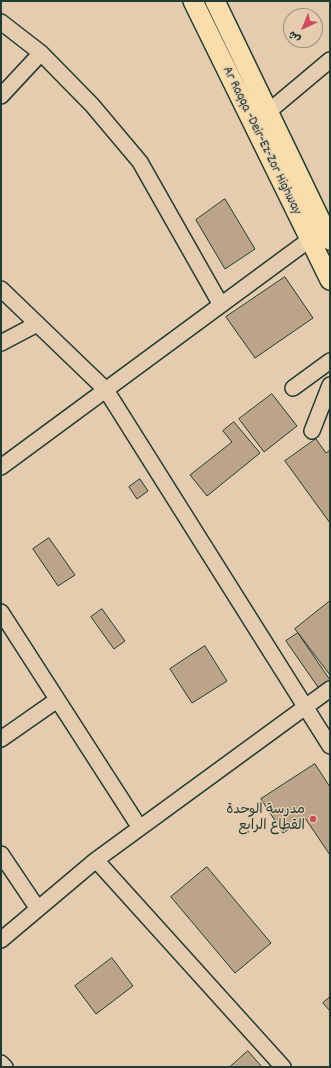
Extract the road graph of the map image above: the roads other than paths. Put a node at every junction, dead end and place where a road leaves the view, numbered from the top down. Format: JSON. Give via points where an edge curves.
{"nodes":[{"id":1,"x":193,"y":1,"type":"edge"},
{"id":2,"x":215,"y":1,"type":"edge"},
{"id":3,"x":1,"y":22,"type":"edge"},
{"id":4,"x":40,"y":53,"type":"junction"},
{"id":5,"x":330,"y":60,"type":"edge"},
{"id":6,"x":1,"y":96,"type":"edge"},
{"id":7,"x":268,"y":112,"type":"junction"},
{"id":8,"x":309,"y":240,"type":"junction"},
{"id":9,"x":330,"y":240,"type":"edge"},
{"id":10,"x":330,"y":280,"type":"edge"},
{"id":11,"x":1,"y":289,"type":"edge"},
{"id":12,"x":221,"y":305,"type":"junction"},
{"id":13,"x":37,"y":324,"type":"junction"},
{"id":14,"x":1,"y":343,"type":"edge"},
{"id":15,"x":330,"y":361,"type":"edge"},
{"id":16,"x":330,"y":385,"type":"edge"},
{"id":17,"x":293,"y":388,"type":"dead end"},
{"id":18,"x":106,"y":390,"type":"junction"},
{"id":19,"x":312,"y":431,"type":"dead end"},
{"id":20,"x":1,"y":467,"type":"edge"},
{"id":21,"x":1,"y":612,"type":"edge"},
{"id":22,"x":330,"y":689,"type":"edge"},
{"id":23,"x":58,"y":700,"type":"junction"},
{"id":24,"x":306,"y":707,"type":"junction"},
{"id":25,"x":1,"y":739,"type":"edge"},
{"id":26,"x":330,"y":746,"type":"edge"},
{"id":27,"x":140,"y":828,"type":"junction"},
{"id":28,"x":1,"y":854,"type":"edge"},
{"id":29,"x":96,"y":860,"type":"junction"},
{"id":30,"x":38,"y":909,"type":"junction"},
{"id":31,"x":1,"y":940,"type":"edge"},
{"id":32,"x":1,"y":1063,"type":"edge"},
{"id":33,"x":5,"y":1067,"type":"edge"},
{"id":34,"x":283,"y":1067,"type":"edge"}],
"edges":[{"from":1,"to":8,"type":"main road","name":"Ar Raqqa -Deir-Ez-Zor Highway"},
{"from":2,"to":7,"type":"main road","name":"Ar Raqqa -Deir-Ez-Zor Highway"},
{"from":3,"to":4,"type":"street"},
{"from":4,"to":6,"type":"street"},
{"from":4,"to":12,"type":"street","via":[[92,105],[140,162]]},
{"from":5,"to":7,"type":"street"},
{"from":7,"to":9,"type":"main road","name":"Ar Raqqa -Deir-Ez-Zor Highway"},
{"from":8,"to":10,"type":"main road","name":"Ar Raqqa -Deir-Ez-Zor Highway"},
{"from":8,"to":12,"type":"street"},
{"from":11,"to":13,"type":"street"},
{"from":12,"to":18,"type":"street"},
{"from":13,"to":14,"type":"street"},
{"from":13,"to":18,"type":"street"},
{"from":15,"to":17,"type":"street"},
{"from":16,"to":19,"type":"street"},
{"from":18,"to":20,"type":"street"},
{"from":18,"to":24,"type":"street"},
{"from":21,"to":23,"type":"street"},
{"from":22,"to":24,"type":"street"},
{"from":23,"to":25,"type":"street"},
{"from":23,"to":27,"type":"street"},
{"from":24,"to":26,"type":"street"},
{"from":24,"to":27,"type":"street"},
{"from":27,"to":29,"type":"street"},
{"from":28,"to":30,"type":"street"},
{"from":29,"to":30,"type":"street"},
{"from":29,"to":34,"type":"street"},
{"from":30,"to":31,"type":"street"},
{"from":32,"to":33,"type":"street"}]}
